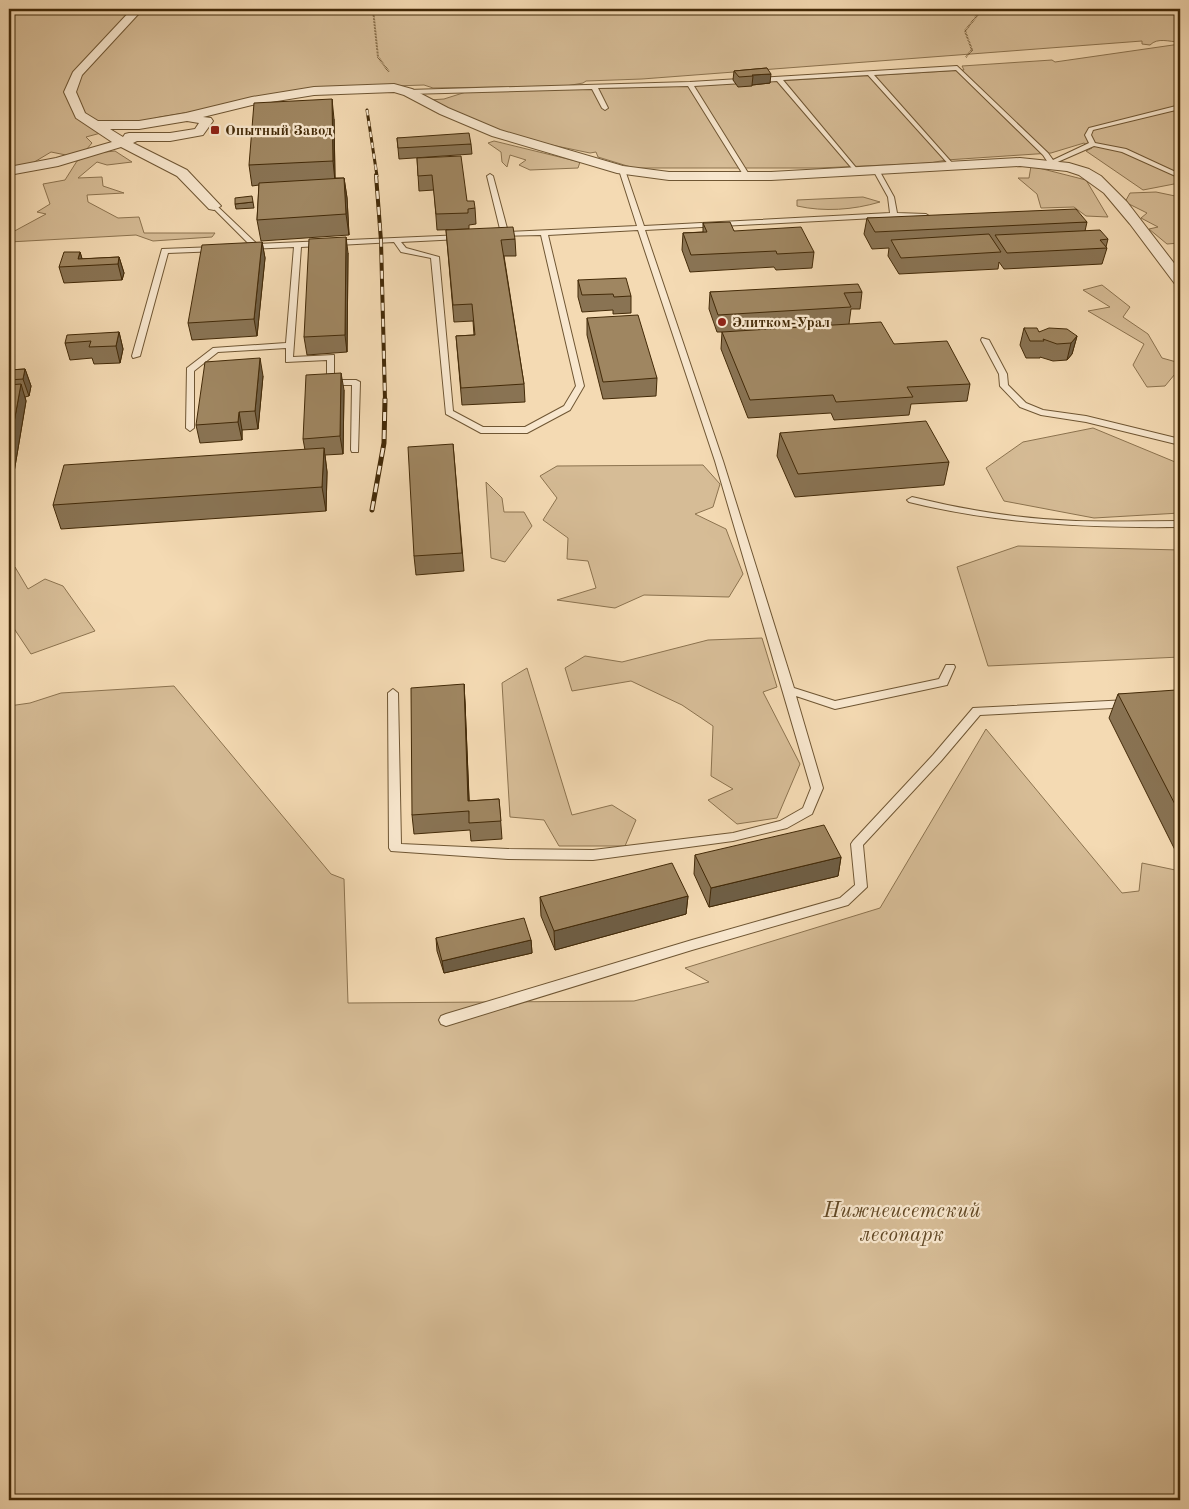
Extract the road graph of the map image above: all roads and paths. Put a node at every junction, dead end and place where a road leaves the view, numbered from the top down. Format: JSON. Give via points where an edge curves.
{"nodes":[{"id":1,"x":138,"y":9,"type":"edge"},
{"id":2,"x":373,"y":9,"type":"edge"},
{"id":3,"x":982,"y":9,"type":"edge"},
{"id":4,"x":957,"y":68,"type":"junction"},
{"id":5,"x":390,"y":72,"type":"dead end"},
{"id":6,"x":869,"y":73,"type":"junction"},
{"id":7,"x":779,"y":79,"type":"junction"},
{"id":8,"x":690,"y":84,"type":"junction"},
{"id":9,"x":595,"y":88,"type":"junction"},
{"id":10,"x":408,"y":92,"type":"junction"},
{"id":11,"x":605,"y":108,"type":"dead end"},
{"id":12,"x":1180,"y":108,"type":"edge"},
{"id":13,"x":186,"y":117,"type":"junction"},
{"id":14,"x":95,"y":125,"type":"junction"},
{"id":15,"x":118,"y":139,"type":"junction"},
{"id":16,"x":1093,"y":144,"type":"junction"},
{"id":17,"x":1052,"y":163,"type":"junction"},
{"id":18,"x":952,"y":166,"type":"junction"},
{"id":19,"x":622,"y":170,"type":"junction"},
{"id":20,"x":876,"y":170,"type":"junction"},
{"id":21,"x":9,"y":171,"type":"edge"},
{"id":22,"x":856,"y":171,"type":"junction"},
{"id":23,"x":490,"y":176,"type":"dead end"},
{"id":24,"x":747,"y":176,"type":"junction"},
{"id":25,"x":1180,"y":176,"type":"edge"},
{"id":26,"x":214,"y":206,"type":"joint"},
{"id":27,"x":894,"y":215,"type":"junction"},
{"id":28,"x":934,"y":217,"type":"edge"},
{"id":29,"x":643,"y":228,"type":"junction"},
{"id":30,"x":544,"y":233,"type":"junction"},
{"id":31,"x":495,"y":235,"type":"edge"},
{"id":32,"x":505,"y":235,"type":"junction"},
{"id":33,"x":465,"y":237,"type":"edge"},
{"id":34,"x":396,"y":240,"type":"junction"},
{"id":35,"x":298,"y":245,"type":"junction"},
{"id":36,"x":256,"y":247,"type":"junction"},
{"id":37,"x":238,"y":248,"type":"edge"},
{"id":38,"x":220,"y":249,"type":"edge"},
{"id":39,"x":1180,"y":280,"type":"edge"},
{"id":40,"x":985,"y":340,"type":"dead end"},
{"id":41,"x":290,"y":345,"type":"junction"},
{"id":42,"x":136,"y":356,"type":"dead end"},
{"id":43,"x":190,"y":428,"type":"dead end"},
{"id":44,"x":1180,"y":442,"type":"edge"},
{"id":45,"x":355,"y":450,"type":"dead end"},
{"id":46,"x":912,"y":500,"type":"dead end"},
{"id":47,"x":1180,"y":524,"type":"edge"},
{"id":48,"x":950,"y":666,"type":"dead end"},
{"id":49,"x":789,"y":690,"type":"junction"},
{"id":50,"x":393,"y":693,"type":"dead end"},
{"id":51,"x":1142,"y":703,"type":"edge"},
{"id":52,"x":446,"y":1020,"type":"dead end"}],
"edges":[{"from":1,"to":14,"type":"street","via":[[78,74],[70,92],[80,115]]},
{"from":2,"to":5,"type":"path","via":[[378,58]]},
{"from":3,"to":4,"type":"path","via":[[965,31],[972,50]]},
{"from":4,"to":6,"type":"lane"},
{"from":4,"to":17,"type":"lane"},
{"from":6,"to":7,"type":"lane"},
{"from":6,"to":18,"type":"lane"},
{"from":7,"to":8,"type":"lane"},
{"from":7,"to":22,"type":"lane"},
{"from":8,"to":9,"type":"lane"},
{"from":8,"to":24,"type":"lane"},
{"from":9,"to":10,"type":"lane"},
{"from":9,"to":11,"type":"lane"},
{"from":10,"to":13,"type":"street","via":[[394,88],[314,91],[252,101]]},
{"from":10,"to":19,"type":"street","via":[[444,112],[496,133]]},
{"from":12,"to":16,"type":"lane","via":[[1091,129],[1088,135]]},
{"from":13,"to":14,"type":"street","via":[[139,125]]},
{"from":13,"to":15,"type":"street","via":[[207,120],[199,132],[170,138]]},
{"from":14,"to":15,"type":"street"},
{"from":15,"to":21,"type":"street","via":[[58,162]]},
{"from":15,"to":26,"type":"street","via":[[182,173]]},
{"from":16,"to":17,"type":"lane"},
{"from":16,"to":25,"type":"lane","via":[[1124,150]]},
{"from":17,"to":18,"type":"street"},
{"from":17,"to":39,"type":"street","via":[[1084,172],[1097,180],[1130,214]]},
{"from":18,"to":20,"type":"street"},
{"from":19,"to":24,"type":"street","via":[[669,176]]},
{"from":19,"to":29,"type":"lane"},
{"from":20,"to":22,"type":"street"},
{"from":20,"to":27,"type":"lane","via":[[891,197]]},
{"from":22,"to":24,"type":"street"},
{"from":23,"to":32,"type":"lane"},
{"from":26,"to":36,"type":"lane"},
{"from":27,"to":28,"type":"lane"},
{"from":27,"to":29,"type":"lane"},
{"from":29,"to":30,"type":"lane"},
{"from":29,"to":49,"type":"lane"},
{"from":30,"to":32,"type":"lane"},
{"from":30,"to":34,"type":"lane","via":[[580,386],[567,408],[527,430],[481,430],[449,412],[435,257],[404,250]]},
{"from":31,"to":32,"type":"lane"},
{"from":33,"to":34,"type":"lane"},
{"from":34,"to":35,"type":"lane"},
{"from":35,"to":36,"type":"lane"},
{"from":35,"to":41,"type":"lane"},
{"from":36,"to":37,"type":"lane"},
{"from":38,"to":42,"type":"lane","via":[[165,251]]},
{"from":40,"to":44,"type":"lane","via":[[1003,374],[1004,386],[1023,405],[1041,412],[1086,419]]},
{"from":41,"to":43,"type":"lane","via":[[216,350],[190,370]]},
{"from":41,"to":45,"type":"lane","via":[[289,360],[331,357],[330,383],[356,382]]},
{"from":46,"to":47,"type":"lane","via":[[1012,518],[1075,524]]},
{"from":48,"to":49,"type":"lane","via":[[943,682],[835,706]]},
{"from":49,"to":50,"type":"lane","via":[[817,788],[808,811],[782,825],[733,836],[593,855],[395,848]]},
{"from":51,"to":52,"type":"lane","via":[[977,711],[938,758],[857,844],[861,887],[844,902]]}]}
